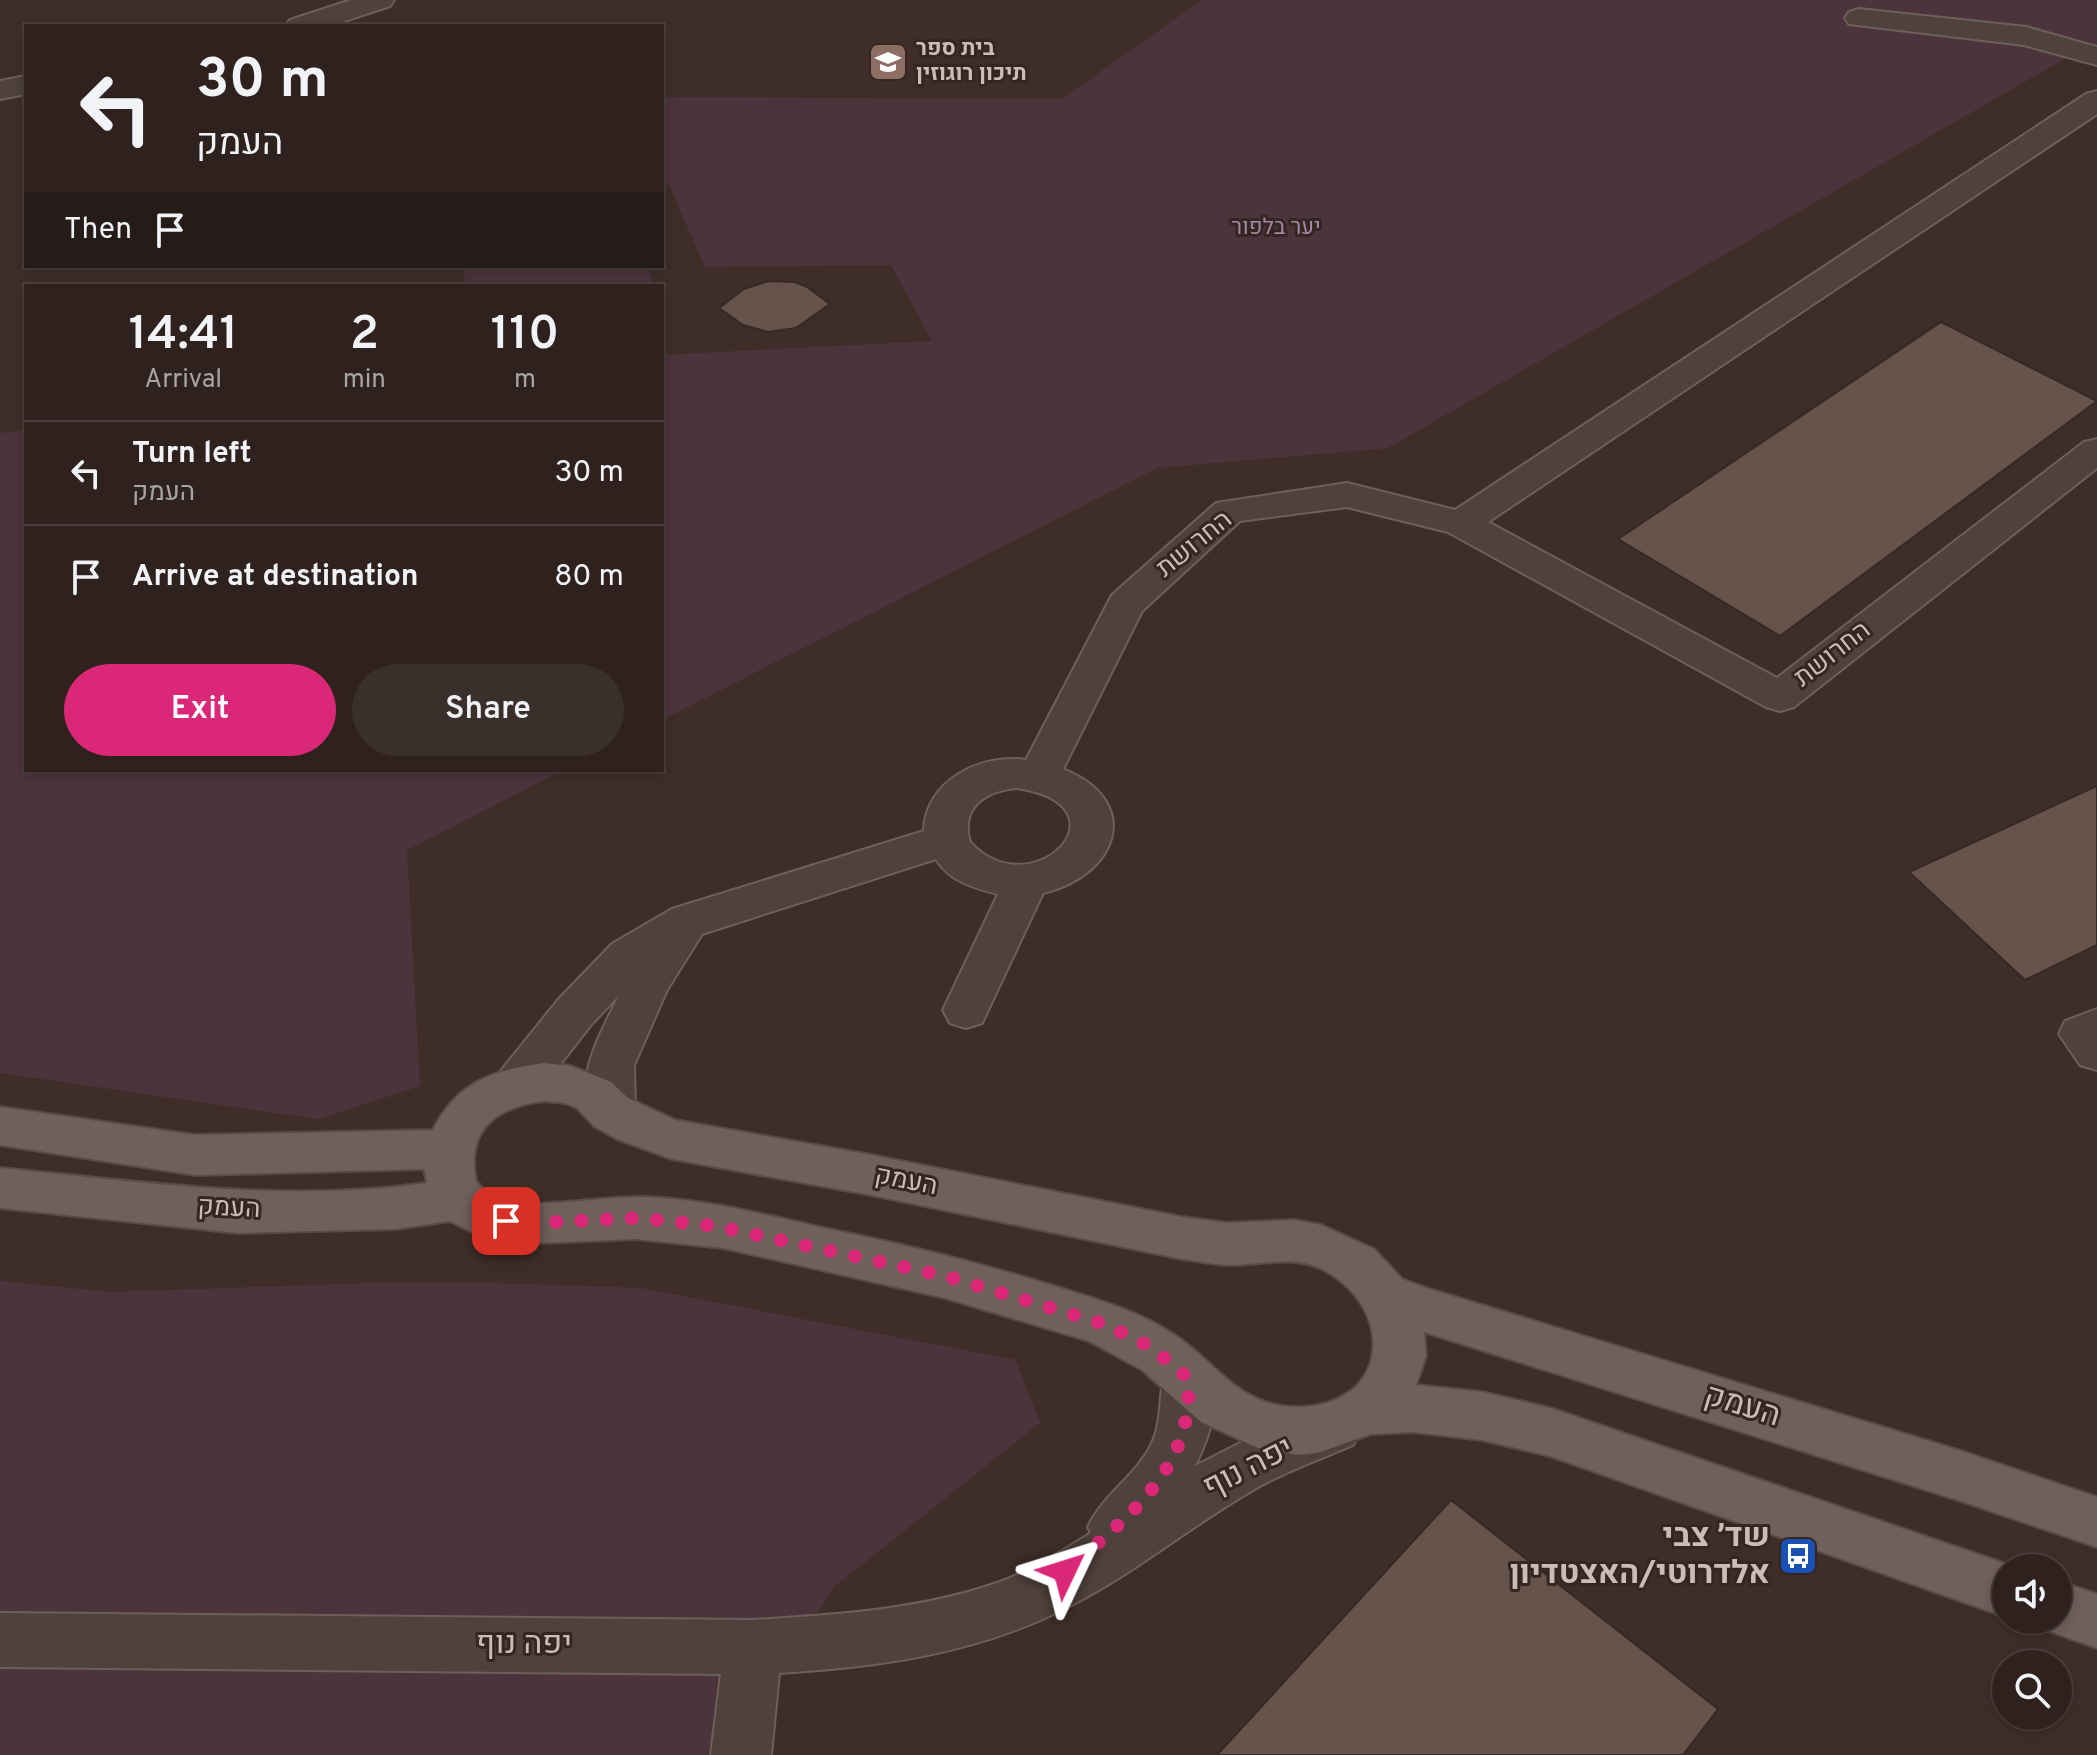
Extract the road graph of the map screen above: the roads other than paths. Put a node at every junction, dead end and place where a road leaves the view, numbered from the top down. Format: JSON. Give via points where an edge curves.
{"nodes":[{"id":1,"x":380,"y":0,"type":"edge"},
{"id":2,"x":1859,"y":18,"type":"dead end"},
{"id":3,"x":306,"y":24,"type":"edge"},
{"id":4,"x":2097,"y":56,"type":"edge"},
{"id":5,"x":24,"y":85,"type":"edge"},
{"id":6,"x":0,"y":90,"type":"edge"},
{"id":7,"x":2097,"y":100,"type":"edge"},
{"id":8,"x":2097,"y":450,"type":"edge"},
{"id":9,"x":1461,"y":523,"type":"junction"},
{"id":10,"x":1039,"y":775,"type":"junction"},
{"id":11,"x":946,"y":840,"type":"junction"},
{"id":12,"x":1027,"y":879,"type":"junction"},
{"id":13,"x":688,"y":921,"type":"junction"},
{"id":14,"x":966,"y":1010,"type":"dead end"},
{"id":15,"x":2097,"y":1027,"type":"edge"},
{"id":16,"x":2097,"y":1052,"type":"edge"},
{"id":17,"x":517,"y":1085,"type":"junction"},
{"id":18,"x":611,"y":1112,"type":"junction"},
{"id":19,"x":0,"y":1126,"type":"edge"},
{"id":20,"x":449,"y":1149,"type":"junction"},
{"id":21,"x":0,"y":1188,"type":"edge"},
{"id":22,"x":459,"y":1199,"type":"junction"},
{"id":23,"x":1387,"y":1295,"type":"junction"},
{"id":24,"x":1188,"y":1378,"type":"junction"},
{"id":25,"x":1351,"y":1419,"type":"junction"},
{"id":26,"x":2097,"y":1522,"type":"edge"},
{"id":27,"x":1992,"y":1585,"type":"edge"},
{"id":28,"x":1042,"y":1592,"type":"junction"},
{"id":29,"x":2072,"y":1613,"type":"edge"},
{"id":30,"x":2097,"y":1621,"type":"edge"},
{"id":31,"x":0,"y":1640,"type":"edge"},
{"id":32,"x":753,"y":1647,"type":"junction"},
{"id":33,"x":741,"y":1755,"type":"edge"}],
"edges":[{"from":1,"to":3,"type":"street"},
{"from":2,"to":4,"type":"street","via":[[2026,36]]},
{"from":5,"to":6,"type":"street"},
{"from":7,"to":9,"type":"street"},
{"from":8,"to":9,"type":"street","name":"החרושת","via":[[1780,697]]},
{"from":9,"to":10,"type":"street","name":"החרושת","via":[[1347,495],[1229,511],[1126,604]]},
{"from":10,"to":11,"type":"street","via":[[994,775],[959,794],[943,824]]},
{"from":10,"to":12,"type":"street","via":[[1079,795],[1092,829],[1086,847],[1072,862]]},
{"from":11,"to":12,"type":"street","via":[[968,866],[986,875]]},
{"from":11,"to":13,"type":"street"},
{"from":12,"to":14,"type":"street"},
{"from":13,"to":17,"type":"street","via":[[628,956]]},
{"from":13,"to":18,"type":"street","via":[[647,984],[610,1065]]},
{"from":15,"to":16,"type":"street","via":[[2082,1034]]},
{"from":17,"to":18,"type":"main road","name":"העמק","via":[[571,1085],[594,1095]]},
{"from":17,"to":20,"type":"main road","name":"העמק","via":[[469,1112]]},
{"from":18,"to":23,"type":"main road","name":"העמק","via":[[672,1139],[1182,1238],[1229,1244],[1300,1241],[1335,1251],[1365,1269]]},
{"from":19,"to":20,"type":"main road","name":"העמק","via":[[195,1155]]},
{"from":20,"to":22,"type":"main road","via":[[450,1185]]},
{"from":21,"to":22,"type":"main road","name":"העמק","via":[[238,1212],[396,1208]]},
{"from":22,"to":24,"type":"main road","via":[[479,1214],[506,1221],[639,1218],[715,1226],[945,1276],[1104,1324],[1151,1347]]},
{"from":23,"to":25,"type":"main road","name":"העמק","via":[[1400,1325],[1400,1356],[1390,1386]]},
{"from":23,"to":26,"type":"main road","name":"העמק"},
{"from":24,"to":25,"type":"main road","via":[[1228,1412],[1262,1427],[1299,1433]]},
{"from":24,"to":28,"type":"street","name":"יפה נוף","via":[[1185,1425],[1156,1488]]},
{"from":25,"to":27,"type":"main road","via":[[1420,1408],[1550,1432]]},
{"from":25,"to":28,"type":"street","name":"יפה נוף","via":[[1231,1473]]},
{"from":28,"to":32,"type":"street","name":"יפה נוף","via":[[969,1618],[903,1633]]},
{"from":29,"to":30,"type":"main road"},
{"from":31,"to":32,"type":"street","name":"יפה נוף"},
{"from":32,"to":33,"type":"street"}]}
